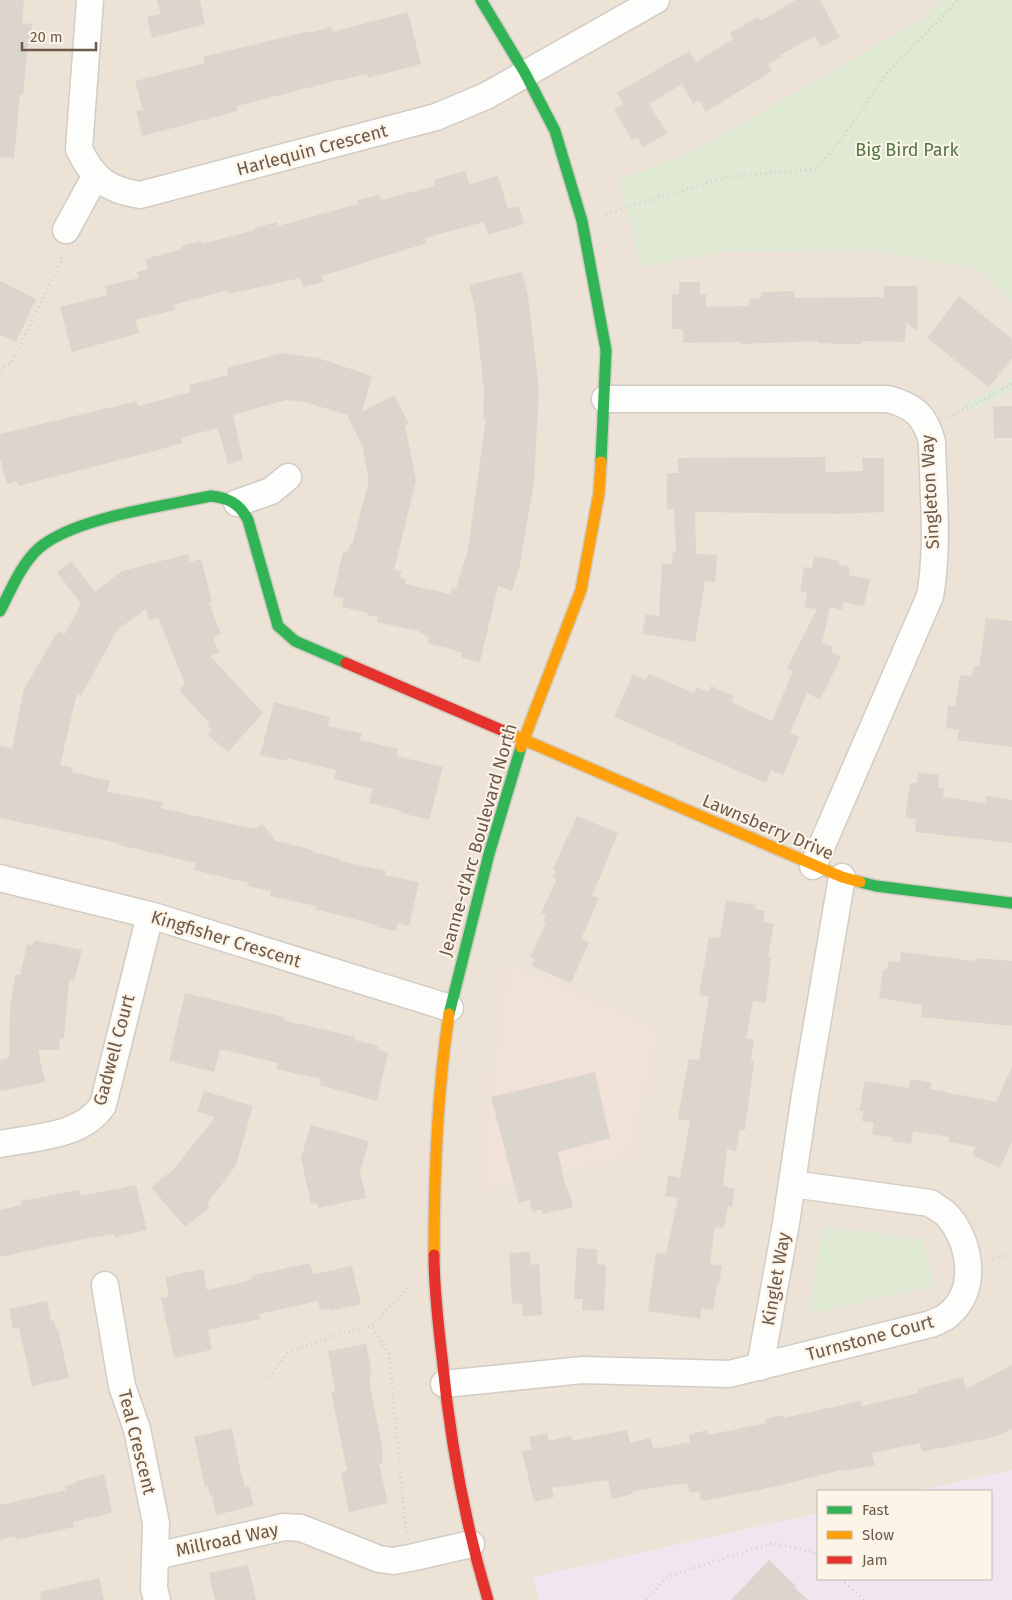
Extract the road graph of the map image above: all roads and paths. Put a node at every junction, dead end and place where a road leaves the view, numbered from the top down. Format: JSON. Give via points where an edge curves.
{"nodes":[{"id":1,"x":90,"y":0,"type":"edge"},
{"id":2,"x":481,"y":0,"type":"edge"},
{"id":3,"x":656,"y":0,"type":"edge"},
{"id":4,"x":958,"y":0,"type":"edge"},
{"id":5,"x":525,"y":73,"type":"junction"},
{"id":6,"x":96,"y":175,"type":"junction"},
{"id":7,"x":582,"y":220,"type":"junction"},
{"id":8,"x":66,"y":230,"type":"joint"},
{"id":9,"x":0,"y":370,"type":"edge"},
{"id":10,"x":1012,"y":384,"type":"edge"},
{"id":11,"x":605,"y":399,"type":"junction"},
{"id":12,"x":928,"y":427,"type":"junction"},
{"id":13,"x":288,"y":477,"type":"dead end"},
{"id":14,"x":237,"y":503,"type":"junction"},
{"id":15,"x":0,"y":611,"type":"edge"},
{"id":16,"x":523,"y":740,"type":"junction"},
{"id":17,"x":813,"y":866,"type":"junction"},
{"id":18,"x":842,"y":877,"type":"junction"},
{"id":19,"x":0,"y":878,"type":"edge"},
{"id":20,"x":1012,"y":903,"type":"edge"},
{"id":21,"x":150,"y":915,"type":"junction"},
{"id":22,"x":450,"y":1008,"type":"junction"},
{"id":23,"x":0,"y":1144,"type":"edge"},
{"id":24,"x":792,"y":1184,"type":"junction"},
{"id":25,"x":434,"y":1281,"type":"junction"},
{"id":26,"x":105,"y":1285,"type":"dead end"},
{"id":27,"x":372,"y":1326,"type":"junction"},
{"id":28,"x":760,"y":1366,"type":"junction"},
{"id":29,"x":269,"y":1377,"type":"dead end"},
{"id":30,"x":444,"y":1384,"type":"junction"},
{"id":31,"x":471,"y":1544,"type":"junction"},
{"id":32,"x":156,"y":1556,"type":"junction"},
{"id":33,"x":817,"y":1557,"type":"edge"},
{"id":34,"x":410,"y":1558,"type":"junction"},
{"id":35,"x":842,"y":1580,"type":"edge"},
{"id":36,"x":157,"y":1600,"type":"edge"},
{"id":37,"x":488,"y":1600,"type":"edge"},
{"id":38,"x":646,"y":1600,"type":"edge"},
{"id":39,"x":864,"y":1600,"type":"edge"}],
"edges":[{"from":1,"to":6,"type":"street","name":"Harlequin Crescent","via":[[79,149]]},
{"from":2,"to":5,"type":"main road","name":"Jeanne-d'Arc Boulevard North"},
{"from":3,"to":5,"type":"street","name":"Harlequin Crescent"},
{"from":4,"to":7,"type":"path","via":[[886,74],[844,136],[816,169],[726,177]]},
{"from":5,"to":6,"type":"street","name":"Harlequin Crescent","via":[[486,96],[436,118],[140,195],[117,191]]},
{"from":5,"to":7,"type":"main road","name":"Jeanne-d'Arc Boulevard North","via":[[555,131]]},
{"from":6,"to":8,"type":"street"},
{"from":7,"to":11,"type":"main road","name":"Jeanne-d'Arc Boulevard North","via":[[606,350]]},
{"from":8,"to":9,"type":"path","via":[[61,261],[12,362]]},
{"from":10,"to":12,"type":"path"},
{"from":11,"to":12,"type":"street","name":"Singleton Way","via":[[888,399],[910,405]]},
{"from":11,"to":16,"type":"main road","name":"Jeanne-d'Arc Boulevard North","via":[[599,493],[581,590]]},
{"from":12,"to":17,"type":"street","name":"Singleton Way","via":[[932,442],[934,556],[930,596]]},
{"from":13,"to":14,"type":"street","via":[[271,491]]},
{"from":14,"to":15,"type":"main road","via":[[212,496],[127,514],[52,538],[27,562]]},
{"from":14,"to":16,"type":"main road","via":[[248,520],[272,611],[286,635]]},
{"from":16,"to":17,"type":"main road","name":"Lawnsberry Drive"},
{"from":16,"to":22,"type":"main road","name":"Jeanne-d'Arc Boulevard North","via":[[489,854]]},
{"from":17,"to":18,"type":"main road","name":"Lawnsberry Drive"},
{"from":18,"to":20,"type":"main road","name":"Lawnsberry Drive","via":[[876,886]]},
{"from":18,"to":24,"type":"street","name":"Kinglet Way"},
{"from":19,"to":21,"type":"street","name":"Kingfisher Crescent"},
{"from":21,"to":22,"type":"street","name":"Kingfisher Crescent"},
{"from":21,"to":23,"type":"street","name":"Gadwell Court","via":[[103,1105],[96,1116],[74,1129]]},
{"from":22,"to":25,"type":"main road","name":"Jeanne-d'Arc Boulevard North","via":[[434,1186]]},
{"from":24,"to":28,"type":"street","name":"Kinglet Way"},
{"from":24,"to":28,"type":"street","name":"Turnstone Court","via":[[930,1203],[946,1214],[960,1233],[970,1264],[966,1287],[948,1315],[931,1324]]},
{"from":25,"to":27,"type":"path","via":[[405,1289]]},
{"from":25,"to":30,"type":"main road","name":"Jeanne-d'Arc Boulevard North"},
{"from":26,"to":32,"type":"street","name":"Teal Crescent","via":[[122,1386],[137,1429],[156,1523]]},
{"from":27,"to":29,"type":"path","via":[[334,1335],[288,1353]]},
{"from":27,"to":34,"type":"path","via":[[389,1353]]},
{"from":28,"to":30,"type":"street","via":[[729,1374],[583,1370]]},
{"from":30,"to":31,"type":"main road","name":"Jeanne-d'Arc Boulevard North","via":[[448,1429]]},
{"from":31,"to":34,"type":"street","name":"Millroad Way"},
{"from":31,"to":37,"type":"main road","name":"Jeanne-d'Arc Boulevard North"},
{"from":32,"to":34,"type":"street","name":"Millroad Way","via":[[284,1527],[301,1528],[379,1559]]},
{"from":32,"to":36,"type":"street","name":"Teal Crescent","via":[[154,1588]]},
{"from":33,"to":38,"type":"path","via":[[812,1552],[773,1543],[668,1576]]},
{"from":35,"to":39,"type":"path"}]}
